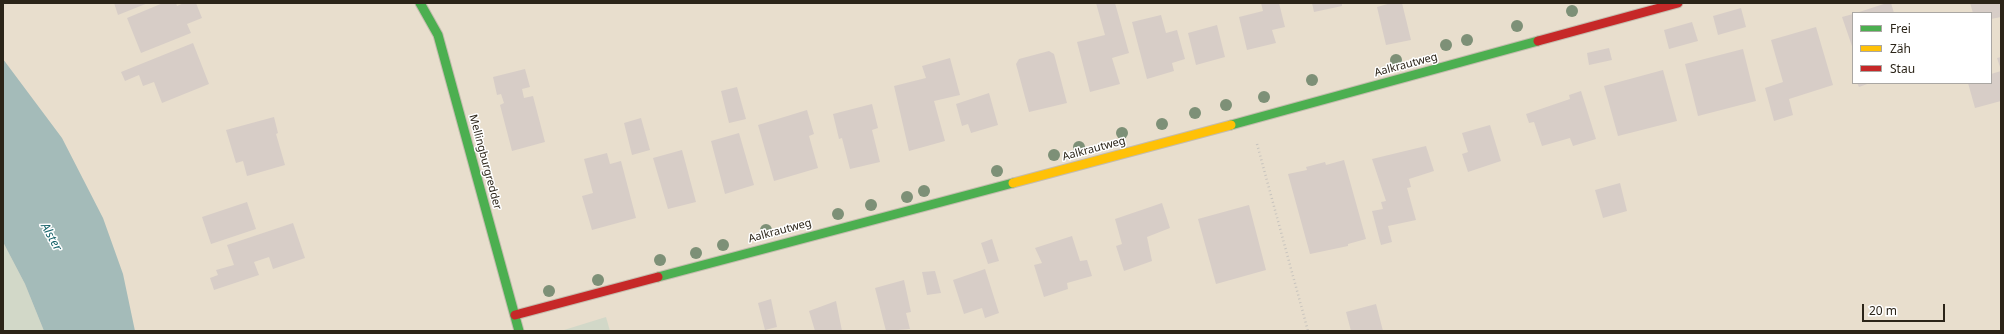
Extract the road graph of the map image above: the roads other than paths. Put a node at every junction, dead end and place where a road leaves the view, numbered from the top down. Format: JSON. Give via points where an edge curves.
{"nodes":[{"id":1,"x":420,"y":3,"type":"edge"},
{"id":2,"x":1678,"y":3,"type":"edge"},
{"id":3,"x":515,"y":315,"type":"junction"},
{"id":4,"x":519,"y":331,"type":"edge"}],
"edges":[{"from":1,"to":3,"type":"street","name":"Mellingburgredder","via":[[438,35]]},
{"from":2,"to":3,"type":"street","name":"Aalkrautweg","via":[[1251,120]]},
{"from":3,"to":4,"type":"street","name":"Mellingburgredder"}]}
